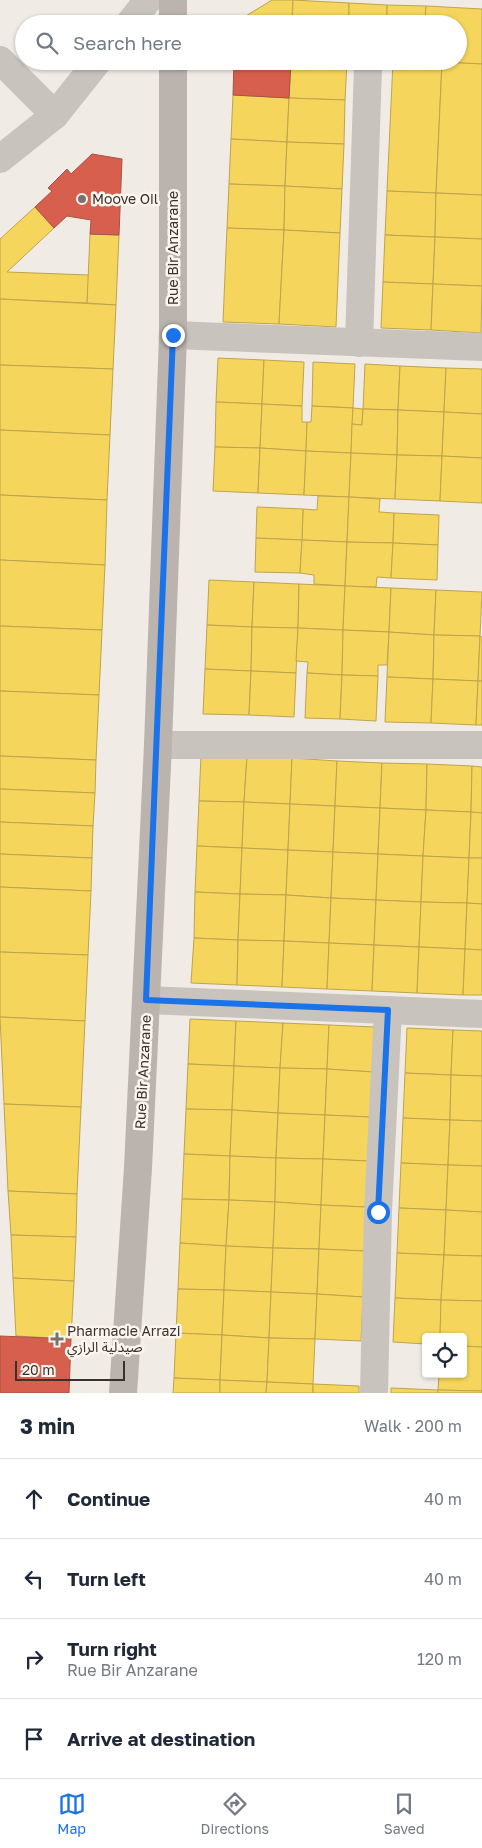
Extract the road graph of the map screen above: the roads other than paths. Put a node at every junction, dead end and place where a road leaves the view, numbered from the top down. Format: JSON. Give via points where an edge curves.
{"nodes":[{"id":1,"x":148,"y":0,"type":"edge"},
{"id":2,"x":173,"y":0,"type":"edge"},
{"id":3,"x":136,"y":15,"type":"edge"},
{"id":4,"x":173,"y":15,"type":"edge"},
{"id":5,"x":0,"y":60,"type":"edge"},
{"id":6,"x":91,"y":70,"type":"edge"},
{"id":7,"x":173,"y":70,"type":"edge"},
{"id":8,"x":368,"y":70,"type":"edge"},
{"id":9,"x":55,"y":115,"type":"junction"},
{"id":10,"x":0,"y":158,"type":"edge"},
{"id":11,"x":173,"y":335,"type":"junction"},
{"id":12,"x":359,"y":342,"type":"junction"},
{"id":13,"x":482,"y":347,"type":"edge"},
{"id":14,"x":158,"y":746,"type":"junction"},
{"id":15,"x":482,"y":746,"type":"edge"},
{"id":16,"x":146,"y":1000,"type":"junction"},
{"id":17,"x":388,"y":1010,"type":"junction"},
{"id":18,"x":482,"y":1014,"type":"edge"},
{"id":19,"x":123,"y":1393,"type":"edge"},
{"id":20,"x":374,"y":1393,"type":"edge"}],
"edges":[{"from":1,"to":3,"type":"street"},
{"from":2,"to":4,"type":"street"},
{"from":5,"to":9,"type":"street"},
{"from":6,"to":9,"type":"street"},
{"from":7,"to":11,"type":"street","name":"Rue Bir Anzarane"},
{"from":8,"to":12,"type":"street"},
{"from":9,"to":10,"type":"street"},
{"from":11,"to":12,"type":"street"},
{"from":11,"to":14,"type":"street","name":"Rue Bir Anzarane"},
{"from":12,"to":13,"type":"street"},
{"from":14,"to":15,"type":"street"},
{"from":14,"to":16,"type":"street","name":"Rue Bir Anzarane"},
{"from":16,"to":17,"type":"street"},
{"from":16,"to":19,"type":"street","name":"Rue Bir Anzarane"},
{"from":17,"to":18,"type":"street"},
{"from":17,"to":20,"type":"street","via":[[378,1212]]}]}
